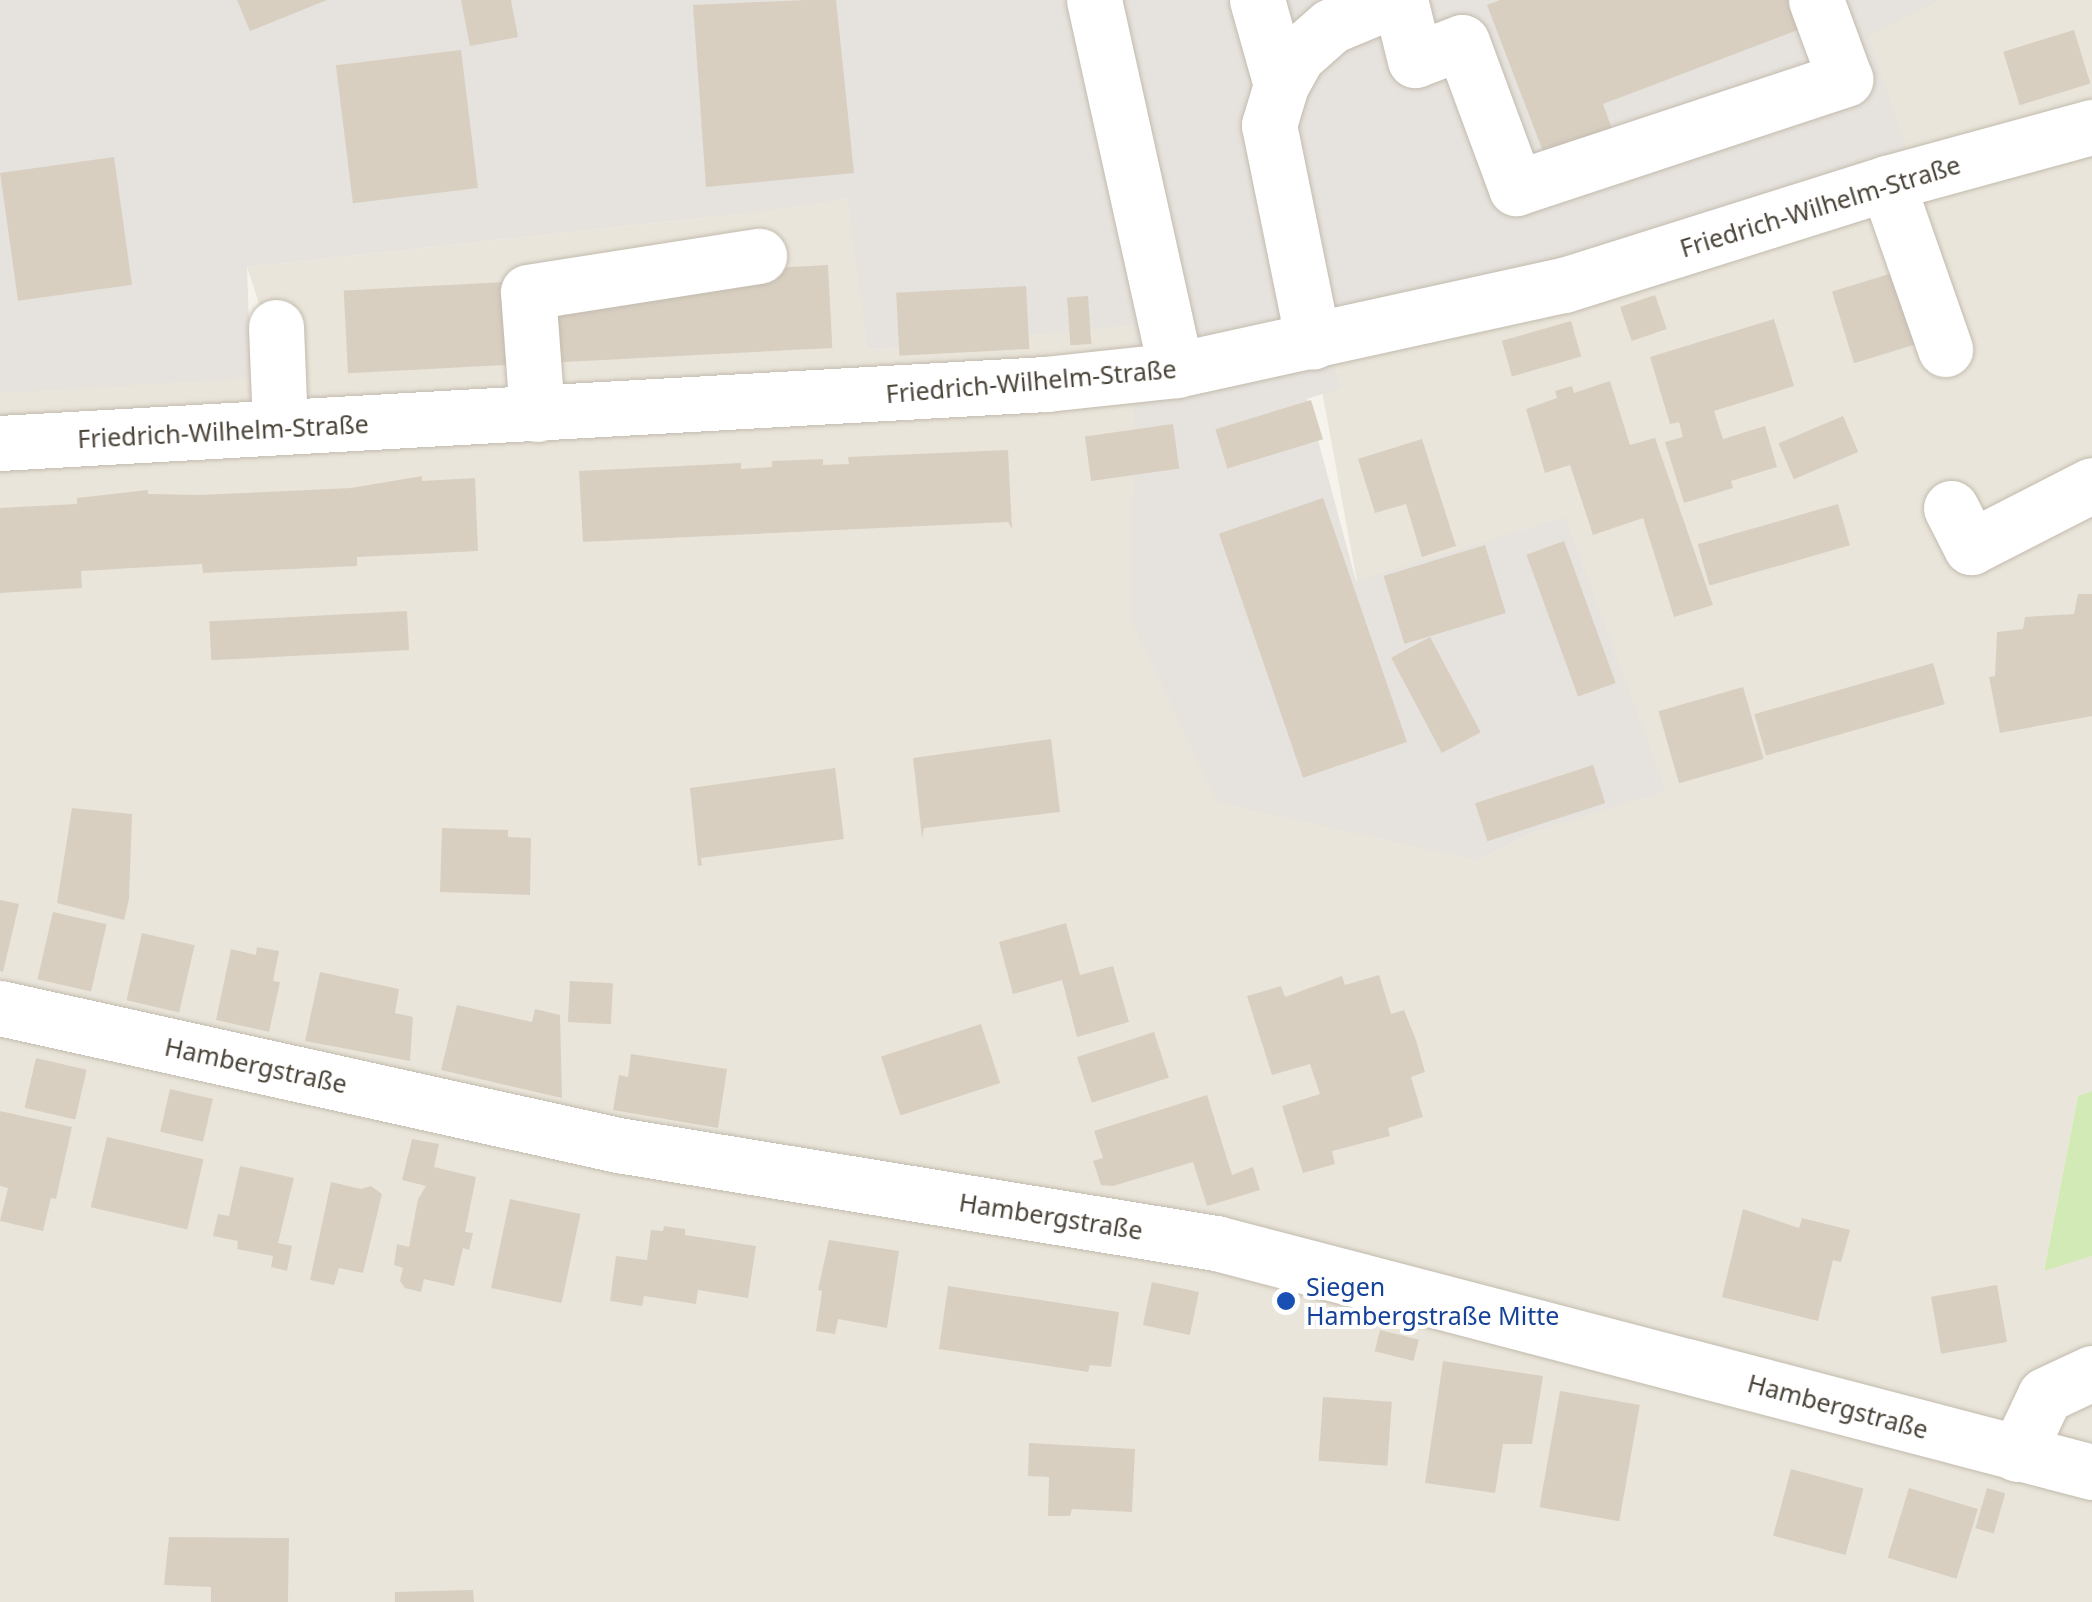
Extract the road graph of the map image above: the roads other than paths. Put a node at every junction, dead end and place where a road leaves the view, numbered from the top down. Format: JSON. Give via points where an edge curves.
{"nodes":[{"id":1,"x":1094,"y":0,"type":"edge"},
{"id":2,"x":1258,"y":0,"type":"edge"},
{"id":3,"x":1397,"y":0,"type":"edge"},
{"id":4,"x":1816,"y":0,"type":"edge"},
{"id":5,"x":1844,"y":0,"type":"edge"},
{"id":6,"x":1870,"y":69,"type":"dead end"},
{"id":7,"x":1281,"y":86,"type":"junction"},
{"id":8,"x":2092,"y":127,"type":"edge"},
{"id":9,"x":1887,"y":183,"type":"junction"},
{"id":10,"x":758,"y":256,"type":"dead end"},
{"id":11,"x":276,"y":326,"type":"dead end"},
{"id":12,"x":1313,"y":342,"type":"junction"},
{"id":13,"x":1945,"y":349,"type":"dead end"},
{"id":14,"x":1176,"y":370,"type":"junction"},
{"id":15,"x":538,"y":414,"type":"junction"},
{"id":16,"x":280,"y":427,"type":"junction"},
{"id":17,"x":0,"y":443,"type":"edge"},
{"id":18,"x":2092,"y":485,"type":"edge"},
{"id":19,"x":1951,"y":508,"type":"dead end"},
{"id":20,"x":0,"y":1008,"type":"edge"},
{"id":21,"x":2092,"y":1372,"type":"edge"},
{"id":22,"x":2017,"y":1454,"type":"junction"},
{"id":23,"x":2092,"y":1472,"type":"edge"}],
"edges":[{"from":1,"to":14,"type":"street"},
{"from":2,"to":7,"type":"street"},
{"from":3,"to":4,"type":"street","via":[[1415,60],[1462,42],[1516,188],[1845,80]]},
{"from":3,"to":7,"type":"street","via":[[1330,26],[1297,56]]},
{"from":5,"to":6,"type":"street"},
{"from":7,"to":12,"type":"street","via":[[1269,125]]},
{"from":8,"to":9,"type":"street","name":"Friedrich-Wilhelm-Straße"},
{"from":9,"to":12,"type":"street","name":"Friedrich-Wilhelm-Straße","via":[[1564,285]]},
{"from":9,"to":13,"type":"street"},
{"from":10,"to":15,"type":"street","via":[[528,292]]},
{"from":11,"to":16,"type":"street"},
{"from":12,"to":14,"type":"street","name":"Friedrich-Wilhelm-Straße"},
{"from":14,"to":15,"type":"street","name":"Friedrich-Wilhelm-Straße","via":[[1046,384]]},
{"from":15,"to":16,"type":"street","name":"Friedrich-Wilhelm-Straße"},
{"from":16,"to":17,"type":"street","name":"Friedrich-Wilhelm-Straße"},
{"from":18,"to":19,"type":"street","via":[[1971,548]]},
{"from":20,"to":22,"type":"street","name":"Hambergstraße","via":[[618,1145],[1216,1243]]},
{"from":21,"to":22,"type":"street","via":[[2045,1396]]},
{"from":22,"to":23,"type":"street","name":"Hambergstraße"}]}
